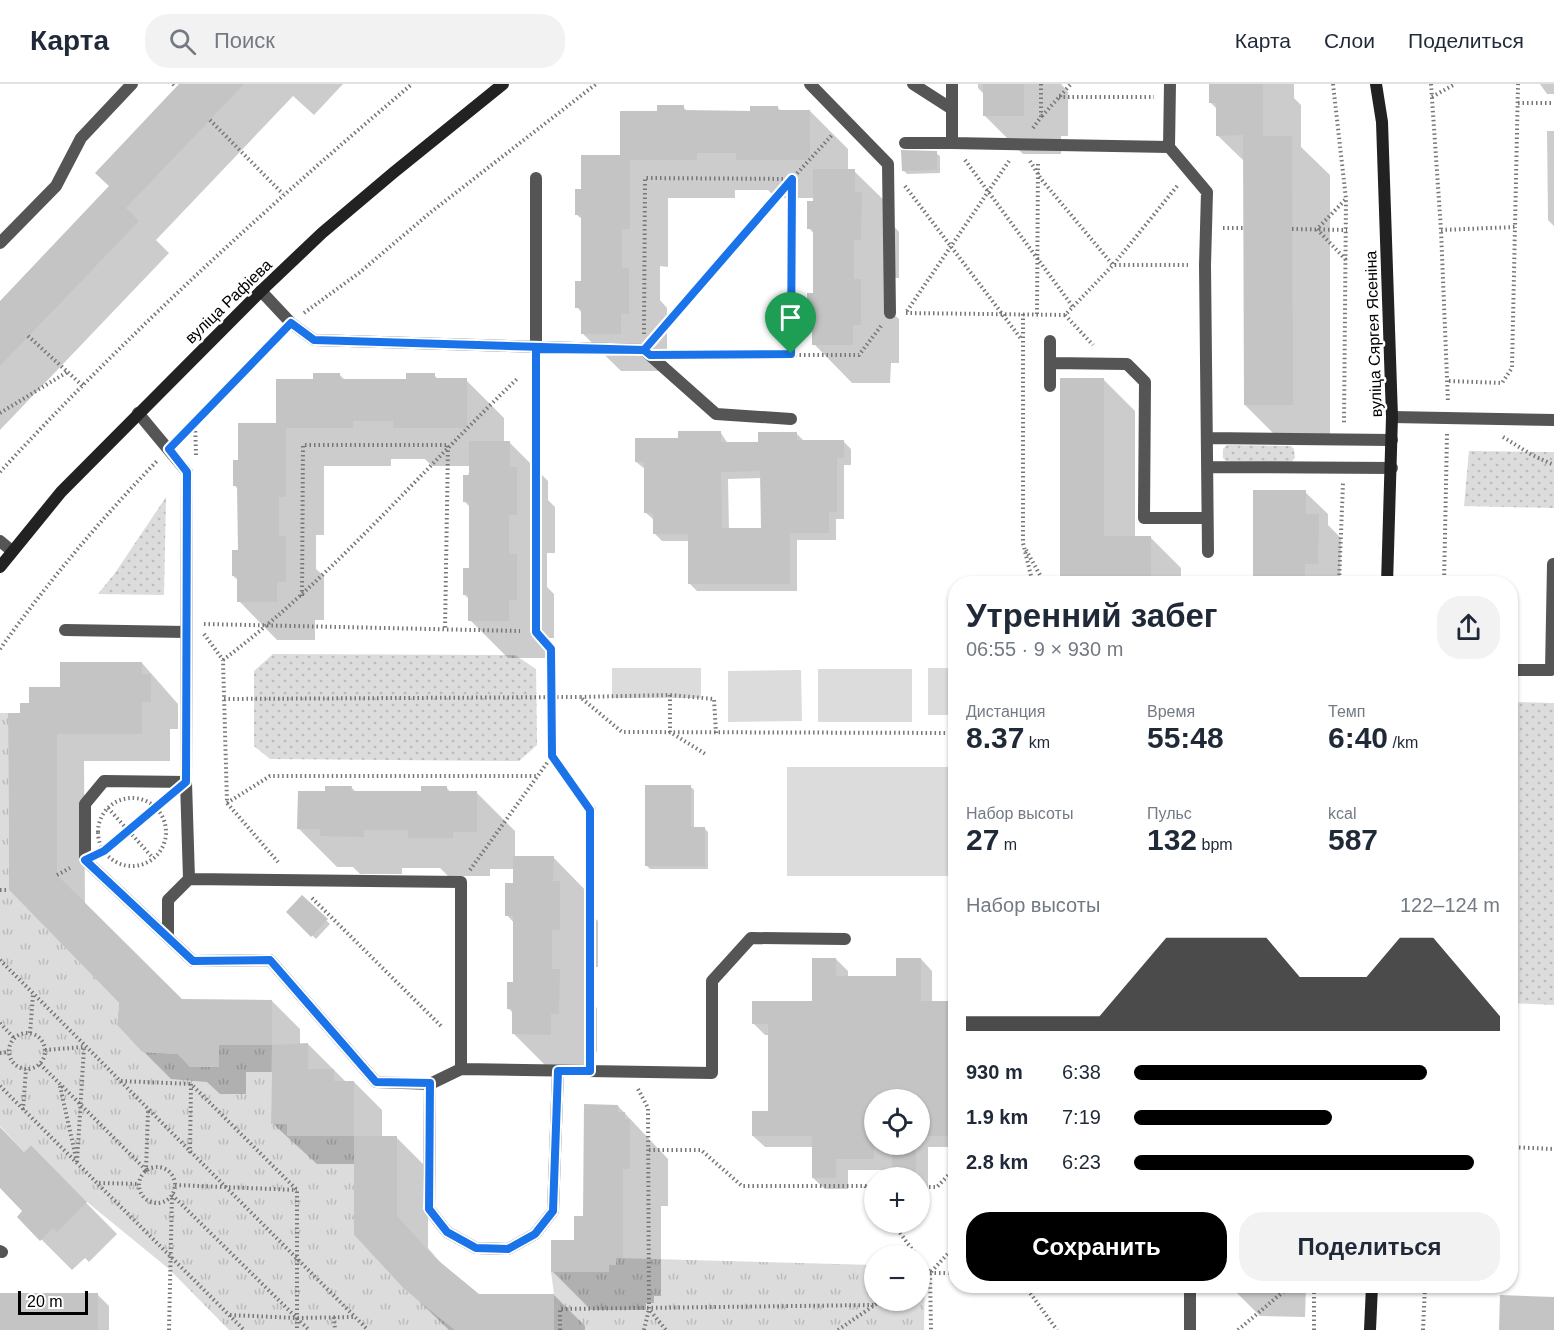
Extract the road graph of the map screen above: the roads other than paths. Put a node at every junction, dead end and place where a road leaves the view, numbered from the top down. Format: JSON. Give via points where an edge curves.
{"nodes":[{"id":1,"x":132,"y":84,"type":"edge"},
{"id":2,"x":503,"y":84,"type":"edge"},
{"id":3,"x":810,"y":84,"type":"edge"},
{"id":4,"x":914,"y":84,"type":"edge"},
{"id":5,"x":952,"y":84,"type":"edge"},
{"id":6,"x":1170,"y":84,"type":"edge"},
{"id":7,"x":1376,"y":84,"type":"edge"},
{"id":8,"x":952,"y":109,"type":"junction"},
{"id":9,"x":905,"y":143,"type":"dead end"},
{"id":10,"x":952,"y":143,"type":"junction"},
{"id":11,"x":1169,"y":147,"type":"junction"},
{"id":12,"x":536,"y":178,"type":"dead end"},
{"id":13,"x":0,"y":243,"type":"edge"},
{"id":14,"x":261,"y":291,"type":"junction"},
{"id":15,"x":890,"y":313,"type":"road end"},
{"id":16,"x":1050,"y":342,"type":"dead end"},
{"id":17,"x":536,"y":355,"type":"junction"},
{"id":18,"x":1050,"y":363,"type":"junction"},
{"id":19,"x":1050,"y":386,"type":"dead end"},
{"id":20,"x":138,"y":413,"type":"junction"},
{"id":21,"x":1392,"y":417,"type":"junction"},
{"id":22,"x":791,"y":419,"type":"dead end"},
{"id":23,"x":1554,"y":420,"type":"edge"},
{"id":24,"x":1207,"y":438,"type":"junction"},
{"id":25,"x":1392,"y":440,"type":"junction"},
{"id":26,"x":1207,"y":467,"type":"junction"},
{"id":27,"x":1392,"y":468,"type":"junction"},
{"id":28,"x":1206,"y":518,"type":"junction"},
{"id":29,"x":0,"y":541,"type":"edge"},
{"id":30,"x":12,"y":550,"type":"junction"},
{"id":31,"x":1208,"y":552,"type":"dead end"},
{"id":32,"x":1553,"y":564,"type":"edge"},
{"id":33,"x":0,"y":567,"type":"edge"},
{"id":34,"x":1387,"y":576,"type":"edge"},
{"id":35,"x":65,"y":630,"type":"dead end"},
{"id":36,"x":186,"y":632,"type":"junction"},
{"id":37,"x":536,"y":632,"type":"road end"},
{"id":38,"x":1518,"y":670,"type":"edge"},
{"id":39,"x":186,"y":782,"type":"junction"},
{"id":40,"x":590,"y":810,"type":"road end"},
{"id":41,"x":189,"y":879,"type":"junction"},
{"id":42,"x":168,"y":937,"type":"junction"},
{"id":43,"x":844,"y":939,"type":"dead end"},
{"id":44,"x":461,"y":1069,"type":"junction"},
{"id":45,"x":558,"y":1071,"type":"junction"},
{"id":46,"x":590,"y":1071,"type":"junction"},
{"id":47,"x":430,"y":1083,"type":"junction"},
{"id":48,"x":1190,"y":1293,"type":"edge"},
{"id":49,"x":1372,"y":1293,"type":"edge"},
{"id":50,"x":1190,"y":1330,"type":"edge"},
{"id":51,"x":1370,"y":1330,"type":"edge"}],
"edges":[{"from":1,"to":13,"type":"lane","via":[[81,138],[56,186]]},
{"from":2,"to":14,"type":"main road","name":"вуліца Рафіева","via":[[340,218]]},
{"from":3,"to":15,"type":"lane","via":[[888,164]]},
{"from":4,"to":8,"type":"lane"},
{"from":5,"to":8,"type":"lane"},
{"from":6,"to":11,"type":"lane"},
{"from":7,"to":21,"type":"main road","name":"вуліца Сяргея Ясеніна","via":[[1382,122]]},
{"from":8,"to":10,"type":"lane"},
{"from":9,"to":10,"type":"lane"},
{"from":10,"to":11,"type":"lane"},
{"from":11,"to":24,"type":"lane","via":[[1207,192]]},
{"from":12,"to":17,"type":"lane"},
{"from":14,"to":17,"type":"lane","via":[[291,323],[314,340]]},
{"from":14,"to":20,"type":"main road","name":"вуліца Рафіева"},
{"from":16,"to":18,"type":"lane"},
{"from":17,"to":22,"type":"lane","via":[[647,352],[716,414]]},
{"from":17,"to":37,"type":"lane"},
{"from":18,"to":19,"type":"lane"},
{"from":18,"to":28,"type":"lane","via":[[1127,364],[1145,382],[1144,518]]},
{"from":20,"to":30,"type":"main road","name":"вуліца Рафіева","via":[[61,492]]},
{"from":20,"to":36,"type":"lane","via":[[187,472]]},
{"from":21,"to":23,"type":"lane"},
{"from":21,"to":25,"type":"main road","name":"вуліца Сяргея Ясеніна"},
{"from":24,"to":25,"type":"lane"},
{"from":24,"to":26,"type":"lane"},
{"from":25,"to":27,"type":"main road","name":"вуліца Сяргея Ясеніна"},
{"from":26,"to":27,"type":"lane"},
{"from":26,"to":28,"type":"lane"},
{"from":27,"to":34,"type":"main road","name":"вуліца Сяргея Ясеніна"},
{"from":28,"to":31,"type":"lane"},
{"from":29,"to":30,"type":"lane"},
{"from":30,"to":33,"type":"main road","name":"вуліца Рафіева"},
{"from":32,"to":38,"type":"lane","via":[[1551,670]]},
{"from":35,"to":36,"type":"lane"},
{"from":36,"to":39,"type":"lane"},
{"from":39,"to":41,"type":"lane"},
{"from":39,"to":42,"type":"lane","via":[[104,781],[85,804],[85,860]]},
{"from":40,"to":46,"type":"lane"},
{"from":41,"to":42,"type":"lane","via":[[168,900]]},
{"from":41,"to":44,"type":"lane","via":[[461,882]]},
{"from":42,"to":47,"type":"lane","via":[[193,961],[270,960],[376,1082]]},
{"from":43,"to":46,"type":"lane","via":[[751,938],[712,981],[712,1073]]},
{"from":44,"to":45,"type":"lane"},
{"from":44,"to":47,"type":"lane"},
{"from":45,"to":46,"type":"lane"},
{"from":45,"to":47,"type":"lane","via":[[553,1211],[535,1234],[508,1249],[476,1248],[447,1232],[429,1209]]},
{"from":48,"to":50,"type":"lane"},
{"from":49,"to":51,"type":"main road"}]}
